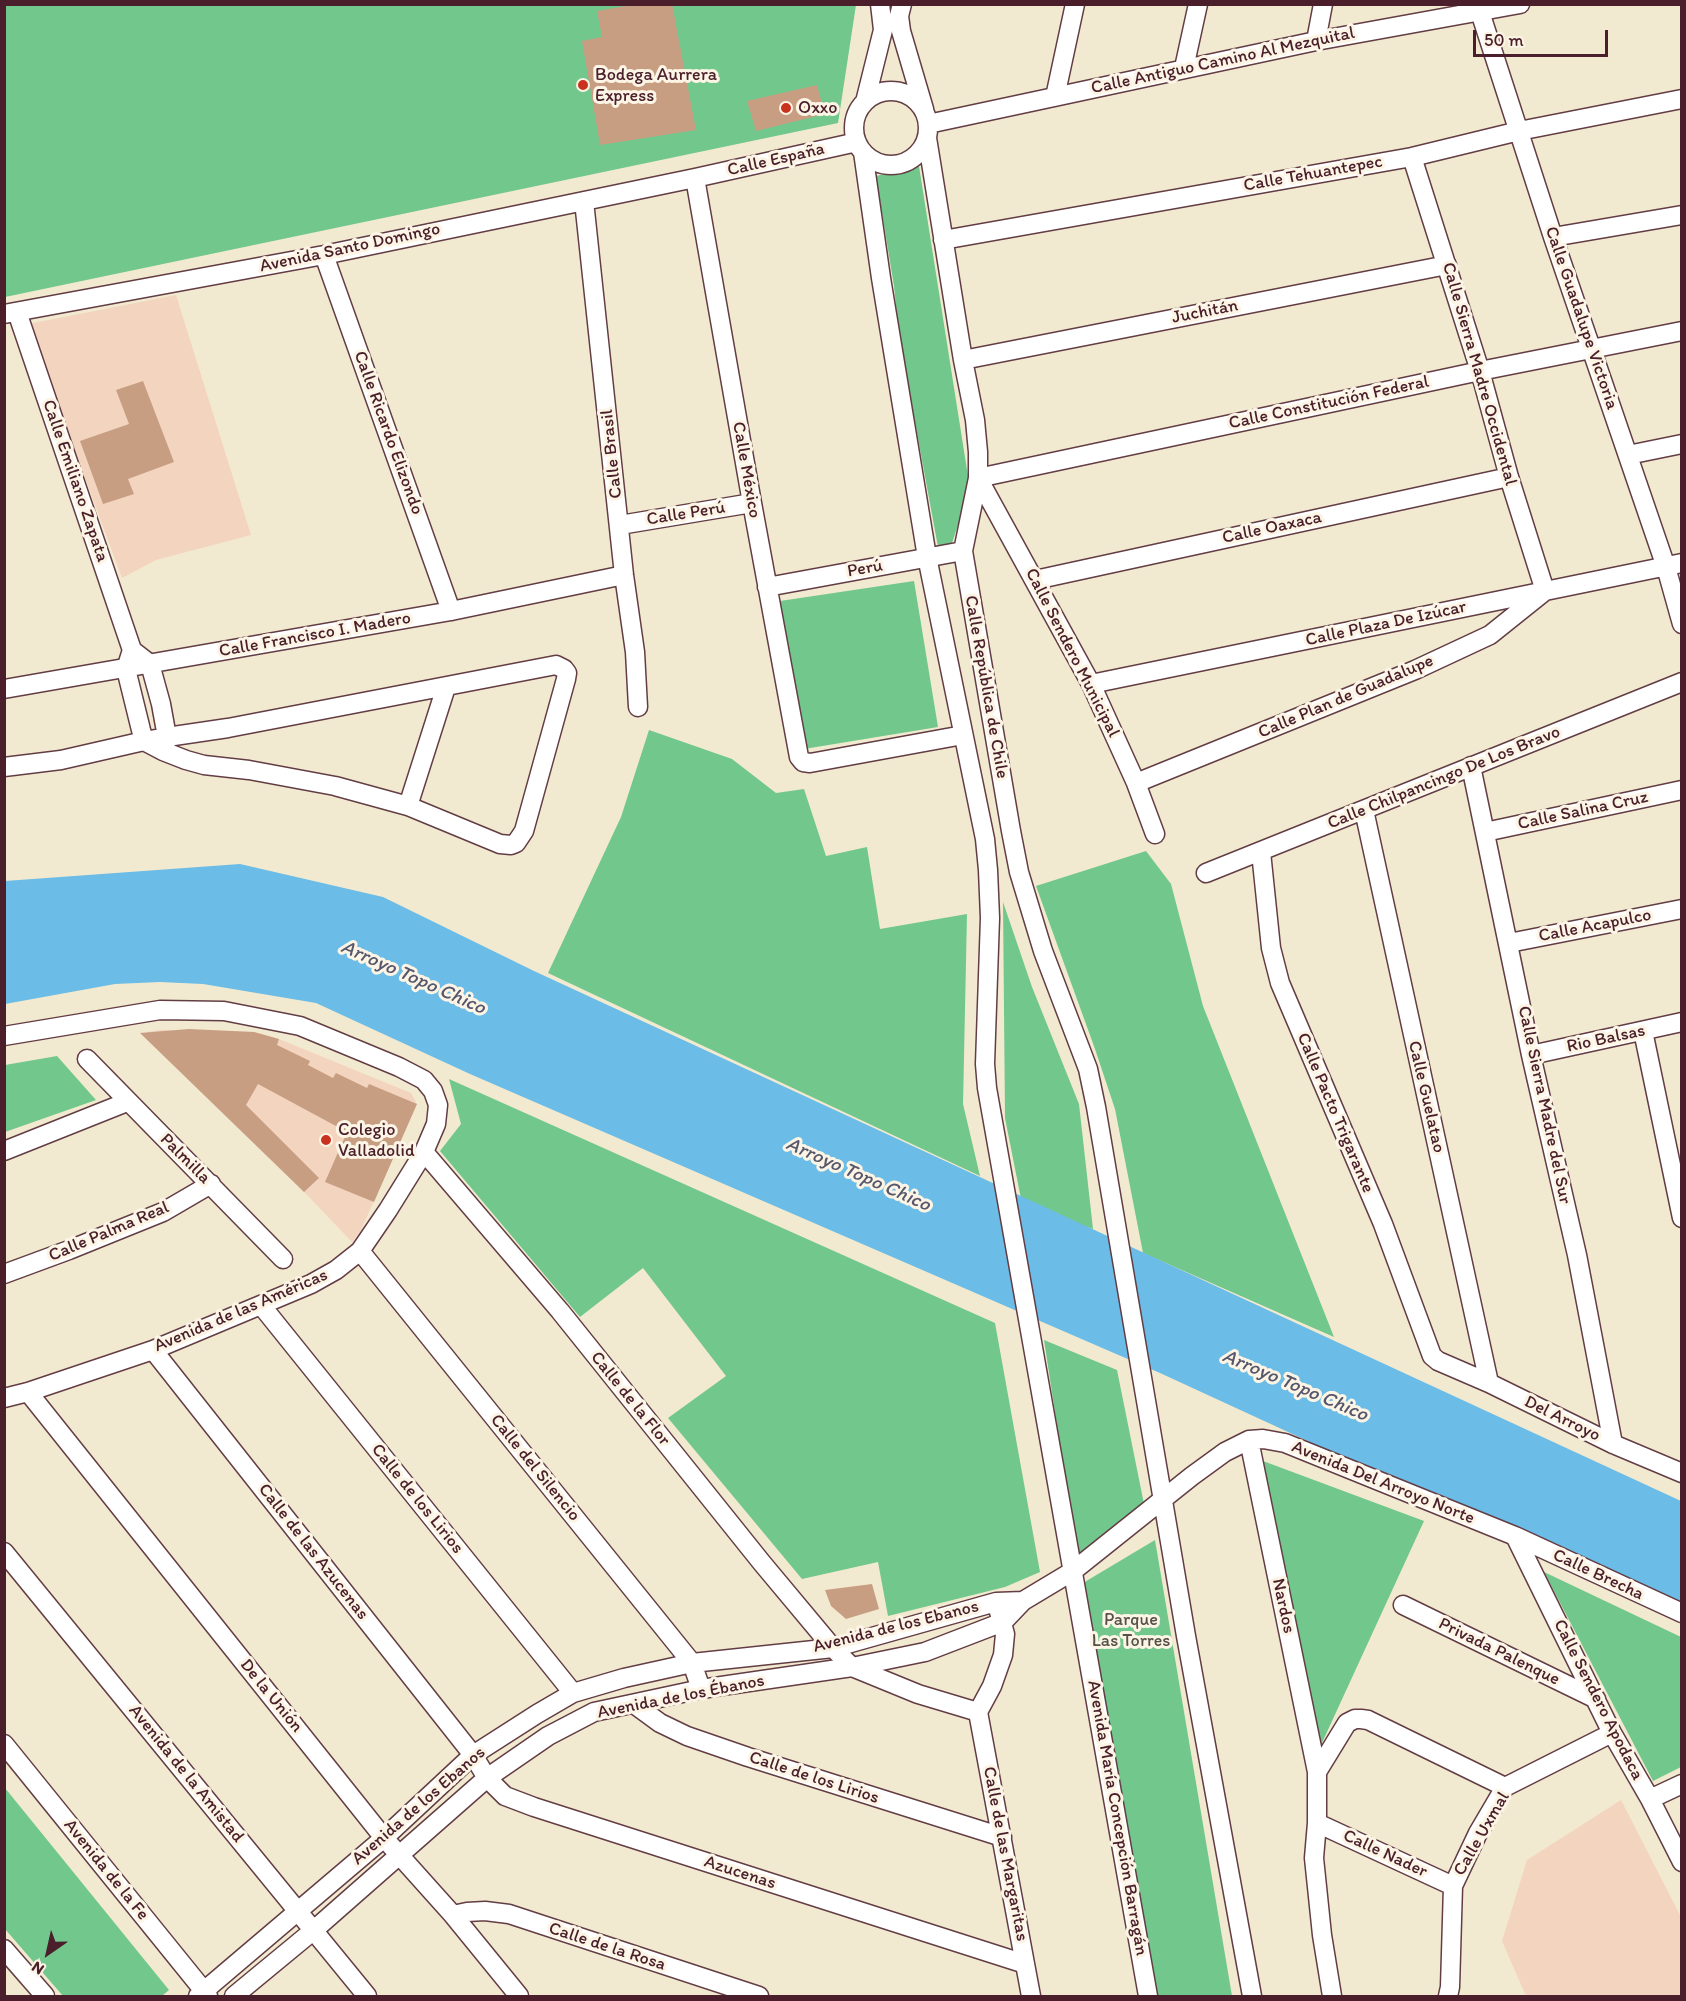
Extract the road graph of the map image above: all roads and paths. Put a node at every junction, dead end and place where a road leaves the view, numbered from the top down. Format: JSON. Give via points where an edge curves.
{"nodes":[{"id":1,"x":1075,"y":4,"type":"edge"},
{"id":2,"x":1198,"y":4,"type":"edge"},
{"id":3,"x":1323,"y":4,"type":"edge"},
{"id":4,"x":1520,"y":4,"type":"edge"},
{"id":5,"x":891,"y":10,"type":"edge"},
{"id":6,"x":1454,"y":10,"type":"edge"},
{"id":7,"x":1480,"y":12,"type":"junction"},
{"id":8,"x":1316,"y":41,"type":"junction"},
{"id":9,"x":1184,"y":68,"type":"junction"},
{"id":10,"x":1055,"y":97,"type":"junction"},
{"id":11,"x":1682,"y":99,"type":"edge"},
{"id":12,"x":865,"y":102,"type":"junction"},
{"id":13,"x":927,"y":125,"type":"junction"},
{"id":14,"x":1519,"y":131,"type":"junction"},
{"id":15,"x":860,"y":147,"type":"junction"},
{"id":16,"x":1412,"y":157,"type":"junction"},
{"id":17,"x":695,"y":178,"type":"junction"},
{"id":18,"x":584,"y":201,"type":"junction"},
{"id":19,"x":1682,"y":215,"type":"edge"},
{"id":20,"x":1553,"y":237,"type":"junction"},
{"id":21,"x":943,"y":240,"type":"junction"},
{"id":22,"x":324,"y":255,"type":"junction"},
{"id":23,"x":1447,"y":265,"type":"junction"},
{"id":24,"x":11,"y":313,"type":"edge"},
{"id":25,"x":1682,"y":331,"type":"edge"},
{"id":26,"x":1592,"y":349,"type":"junction"},
{"id":27,"x":963,"y":360,"type":"junction"},
{"id":28,"x":1480,"y":371,"type":"junction"},
{"id":29,"x":1682,"y":444,"type":"edge"},
{"id":30,"x":1629,"y":455,"type":"junction"},
{"id":31,"x":1509,"y":477,"type":"junction"},
{"id":32,"x":978,"y":478,"type":"junction"},
{"id":33,"x":752,"y":503,"type":"junction"},
{"id":34,"x":620,"y":525,"type":"junction"},
{"id":35,"x":963,"y":551,"type":"junction"},
{"id":36,"x":927,"y":557,"type":"junction"},
{"id":37,"x":1674,"y":565,"type":"edge"},
{"id":38,"x":624,"y":575,"type":"junction"},
{"id":39,"x":1035,"y":580,"type":"junction"},
{"id":40,"x":767,"y":587,"type":"junction"},
{"id":41,"x":1545,"y":591,"type":"junction"},
{"id":42,"x":451,"y":611,"type":"junction"},
{"id":43,"x":1682,"y":624,"type":"edge"},
{"id":44,"x":132,"y":650,"type":"junction"},
{"id":45,"x":150,"y":664,"type":"junction"},
{"id":46,"x":126,"y":669,"type":"junction"},
{"id":47,"x":1682,"y":682,"type":"edge"},
{"id":48,"x":1091,"y":684,"type":"junction"},
{"id":49,"x":447,"y":687,"type":"junction"},
{"id":50,"x":4,"y":689,"type":"edge"},
{"id":51,"x":638,"y":707,"type":"dead end"},
{"id":52,"x":963,"y":735,"type":"junction"},
{"id":53,"x":144,"y":741,"type":"junction"},
{"id":54,"x":165,"y":744,"type":"junction"},
{"id":55,"x":1471,"y":766,"type":"junction"},
{"id":56,"x":4,"y":767,"type":"edge"},
{"id":57,"x":1136,"y":783,"type":"junction"},
{"id":58,"x":1682,"y":790,"type":"edge"},
{"id":59,"x":408,"y":806,"type":"junction"},
{"id":60,"x":1364,"y":810,"type":"junction"},
{"id":61,"x":1485,"y":832,"type":"junction"},
{"id":62,"x":1155,"y":834,"type":"dead end"},
{"id":63,"x":1261,"y":852,"type":"junction"},
{"id":64,"x":1206,"y":873,"type":"dead end"},
{"id":65,"x":1682,"y":909,"type":"edge"},
{"id":66,"x":1509,"y":943,"type":"junction"},
{"id":67,"x":1682,"y":1022,"type":"edge"},
{"id":68,"x":1643,"y":1031,"type":"junction"},
{"id":69,"x":4,"y":1036,"type":"edge"},
{"id":70,"x":1532,"y":1055,"type":"junction"},
{"id":71,"x":87,"y":1059,"type":"dead end"},
{"id":72,"x":127,"y":1102,"type":"junction"},
{"id":73,"x":4,"y":1151,"type":"edge"},
{"id":74,"x":424,"y":1152,"type":"junction"},
{"id":75,"x":210,"y":1184,"type":"junction"},
{"id":76,"x":1682,"y":1218,"type":"edge"},
{"id":77,"x":360,"y":1251,"type":"junction"},
{"id":78,"x":283,"y":1259,"type":"dead end"},
{"id":79,"x":4,"y":1274,"type":"edge"},
{"id":80,"x":261,"y":1305,"type":"junction"},
{"id":81,"x":1027,"y":1321,"type":"joint"},
{"id":82,"x":153,"y":1350,"type":"junction"},
{"id":83,"x":1442,"y":1363,"type":"joint"},
{"id":84,"x":1489,"y":1383,"type":"junction"},
{"id":85,"x":28,"y":1392,"type":"junction"},
{"id":86,"x":4,"y":1398,"type":"edge"},
{"id":87,"x":1249,"y":1440,"type":"junction"},
{"id":88,"x":1613,"y":1444,"type":"junction"},
{"id":89,"x":1682,"y":1473,"type":"edge"},
{"id":90,"x":1164,"y":1500,"type":"junction"},
{"id":91,"x":1515,"y":1536,"type":"junction"},
{"id":92,"x":4,"y":1552,"type":"edge"},
{"id":93,"x":1072,"y":1571,"type":"junction"},
{"id":94,"x":1023,"y":1601,"type":"junction"},
{"id":95,"x":996,"y":1602,"type":"junction"},
{"id":96,"x":1403,"y":1605,"type":"dead end"},
{"id":97,"x":1682,"y":1613,"type":"edge"},
{"id":98,"x":1003,"y":1622,"type":"junction"},
{"id":99,"x":832,"y":1647,"type":"junction"},
{"id":100,"x":692,"y":1663,"type":"junction"},
{"id":101,"x":852,"y":1667,"type":"junction"},
{"id":102,"x":701,"y":1689,"type":"junction"},
{"id":103,"x":573,"y":1693,"type":"junction"},
{"id":104,"x":1596,"y":1699,"type":"junction"},
{"id":105,"x":634,"y":1704,"type":"junction"},
{"id":106,"x":978,"y":1712,"type":"junction"},
{"id":107,"x":1612,"y":1733,"type":"junction"},
{"id":108,"x":4,"y":1744,"type":"edge"},
{"id":109,"x":473,"y":1755,"type":"junction"},
{"id":110,"x":1317,"y":1772,"type":"junction"},
{"id":111,"x":487,"y":1778,"type":"junction"},
{"id":112,"x":1682,"y":1784,"type":"edge"},
{"id":113,"x":1505,"y":1788,"type":"junction"},
{"id":114,"x":1650,"y":1799,"type":"junction"},
{"id":115,"x":1317,"y":1823,"type":"junction"},
{"id":116,"x":1002,"y":1837,"type":"junction"},
{"id":117,"x":384,"y":1838,"type":"junction"},
{"id":118,"x":398,"y":1854,"type":"junction"},
{"id":119,"x":1682,"y":1862,"type":"edge"},
{"id":120,"x":1453,"y":1886,"type":"junction"},
{"id":121,"x":298,"y":1912,"type":"junction"},
{"id":122,"x":453,"y":1915,"type":"junction"},
{"id":123,"x":314,"y":1930,"type":"junction"},
{"id":124,"x":4,"y":1949,"type":"edge"},
{"id":125,"x":1025,"y":1964,"type":"junction"},
{"id":126,"x":203,"y":1995,"type":"edge"},
{"id":127,"x":45,"y":1996,"type":"edge"},
{"id":128,"x":234,"y":1996,"type":"edge"},
{"id":129,"x":367,"y":1996,"type":"edge"},
{"id":130,"x":519,"y":1996,"type":"edge"},
{"id":131,"x":759,"y":1996,"type":"edge"},
{"id":132,"x":1031,"y":1996,"type":"edge"},
{"id":133,"x":1148,"y":1996,"type":"edge"},
{"id":134,"x":1252,"y":1996,"type":"edge"},
{"id":135,"x":1332,"y":1996,"type":"edge"},
{"id":136,"x":1448,"y":1996,"type":"edge"}],
"edges":[{"from":1,"to":10,"type":"street"},
{"from":2,"to":9,"type":"street"},
{"from":3,"to":8,"type":"street"},
{"from":4,"to":7,"type":"street","name":"Calle Antiguo Camino Al Mezquital"},
{"from":5,"to":12,"type":"street"},
{"from":5,"to":13,"type":"street","name":"Calle República de Chile"},
{"from":6,"to":7,"type":"street","name":"Calle Antiguo Camino Al Mezquital"},
{"from":6,"to":8,"type":"street","name":"Calle Antiguo Camino Al Mezquital"},
{"from":7,"to":14,"type":"street","name":"Calle Guadalupe Victoria"},
{"from":8,"to":9,"type":"street","name":"Calle Antiguo Camino Al Mezquital"},
{"from":9,"to":10,"type":"street","name":"Calle Antiguo Camino Al Mezquital"},
{"from":10,"to":13,"type":"street","name":"Calle Antiguo Camino Al Mezquital"},
{"from":11,"to":14,"type":"street","name":"Calle Tehuantepec"},
{"from":12,"to":13,"type":"street","via":[[882,92],[903,93],[920,105]]},
{"from":12,"to":15,"type":"street","via":[[855,121]]},
{"from":13,"to":15,"type":"street","via":[[922,149],[904,163],[881,164],[870,159]]},
{"from":13,"to":21,"type":"street","name":"Calle República de Chile"},
{"from":14,"to":16,"type":"street","name":"Calle Tehuantepec"},
{"from":14,"to":20,"type":"street","name":"Calle Guadalupe Victoria"},
{"from":15,"to":17,"type":"street","name":"Calle España"},
{"from":15,"to":36,"type":"street","name":"Calle República de Chile"},
{"from":16,"to":21,"type":"street","name":"Calle Tehuantepec"},
{"from":16,"to":23,"type":"street","name":"Calle Sierra Madre Occidental"},
{"from":17,"to":18,"type":"street","name":"Avenida Santo Domingo"},
{"from":17,"to":33,"type":"street","name":"Calle México"},
{"from":18,"to":22,"type":"street","name":"Avenida Santo Domingo"},
{"from":18,"to":34,"type":"street","name":"Calle Brasil"},
{"from":19,"to":20,"type":"street"},
{"from":20,"to":26,"type":"street","name":"Calle Guadalupe Victoria"},
{"from":21,"to":27,"type":"street","name":"Calle República de Chile"},
{"from":22,"to":24,"type":"street","name":"Avenida Santo Domingo"},
{"from":22,"to":42,"type":"street","name":"Calle Ricardo Elizondo"},
{"from":23,"to":27,"type":"street","name":"Juchitán"},
{"from":23,"to":28,"type":"street","name":"Calle Sierra Madre Occidental"},
{"from":24,"to":44,"type":"street","name":"Calle Emiliano Zapata"},
{"from":25,"to":26,"type":"street","name":"Calle Constitución Federal"},
{"from":26,"to":28,"type":"street","name":"Calle Constitución Federal"},
{"from":26,"to":30,"type":"street","name":"Calle Guadalupe Victoria"},
{"from":27,"to":32,"type":"street","name":"Calle República de Chile","via":[[975,420]]},
{"from":28,"to":31,"type":"street","name":"Calle Sierra Madre Occidental"},
{"from":28,"to":32,"type":"street","name":"Calle Constitución Federal"},
{"from":29,"to":30,"type":"street"},
{"from":30,"to":37,"type":"street","name":"Calle Guadalupe Victoria"},
{"from":31,"to":39,"type":"street","name":"Calle Oaxaca"},
{"from":31,"to":41,"type":"street","name":"Calle Sierra Madre Occidental"},
{"from":32,"to":35,"type":"street","name":"Calle República de Chile"},
{"from":32,"to":39,"type":"street","name":"Calle Sendero Municipal"},
{"from":33,"to":34,"type":"street","name":"Calle Perú"},
{"from":33,"to":40,"type":"street","name":"Calle México"},
{"from":34,"to":38,"type":"street","name":"Calle Brasil"},
{"from":35,"to":36,"type":"street","name":"Perú"},
{"from":35,"to":90,"type":"street","name":"Calle República de Chile","via":[[1019,872],[1043,951],[1088,1069]]},
{"from":36,"to":40,"type":"street","name":"Perú"},
{"from":36,"to":52,"type":"street","name":"Calle República de Chile"},
{"from":37,"to":41,"type":"street","name":"Calle Plaza De Izúcar"},
{"from":37,"to":43,"type":"street","name":"Calle Guadalupe Victoria"},
{"from":38,"to":42,"type":"street","name":"Calle Francisco I. Madero"},
{"from":38,"to":51,"type":"street","name":"Calle Brasil"},
{"from":39,"to":48,"type":"street","name":"Calle Sendero Municipal"},
{"from":40,"to":52,"type":"street","name":"Calle México","via":[[801,761],[810,763]]},
{"from":41,"to":48,"type":"street","name":"Calle Plaza De Izúcar"},
{"from":41,"to":57,"type":"street","name":"Calle Plan de Guadalupe","via":[[1490,634],[1415,670]]},
{"from":42,"to":45,"type":"street","name":"Calle Francisco I. Madero"},
{"from":44,"to":45,"type":"street"},
{"from":44,"to":46,"type":"street"},
{"from":45,"to":46,"type":"street","name":"Calle Francisco I. Madero"},
{"from":45,"to":54,"type":"street","via":[[162,704]]},
{"from":46,"to":50,"type":"street","name":"Calle Francisco I. Madero"},
{"from":46,"to":53,"type":"street"},
{"from":47,"to":55,"type":"street","name":"Calle Chilpancingo De Los Bravo"},
{"from":48,"to":57,"type":"street","name":"Calle Sendero Municipal"},
{"from":49,"to":54,"type":"street","via":[[228,728]]},
{"from":49,"to":59,"type":"street"},
{"from":49,"to":59,"type":"street","via":[[556,664],[567,673],[524,831],[516,843],[500,844]]},
{"from":52,"to":81,"type":"street","name":"Calle República de Chile","via":[[988,870],[987,1088]]},
{"from":53,"to":54,"type":"street"},
{"from":53,"to":56,"type":"street","via":[[61,760]]},
{"from":54,"to":59,"type":"street","via":[[204,765],[335,786]]},
{"from":55,"to":60,"type":"street","name":"Calle Chilpancingo De Los Bravo"},
{"from":55,"to":61,"type":"street","name":"Calle Sierra Madre del Sur"},
{"from":57,"to":62,"type":"street","name":"Calle Sendero Municipal"},
{"from":58,"to":61,"type":"street","name":"Calle Salina Cruz"},
{"from":60,"to":63,"type":"street","name":"Calle Chilpancingo De Los Bravo"},
{"from":60,"to":84,"type":"street","name":"Calle Guelatao"},
{"from":61,"to":66,"type":"street","name":"Calle Sierra Madre del Sur"},
{"from":63,"to":64,"type":"street","name":"Calle Chilpancingo De Los Bravo"},
{"from":63,"to":83,"type":"street","name":"Calle Pacto Trigarante","via":[[1270,948],[1280,983],[1383,1224],[1432,1356]]},
{"from":65,"to":66,"type":"street","name":"Calle Acapulco"},
{"from":66,"to":70,"type":"street","name":"Calle Sierra Madre del Sur"},
{"from":67,"to":68,"type":"street","name":"Rio Balsas"},
{"from":68,"to":70,"type":"street","name":"Rio Balsas"},
{"from":68,"to":76,"type":"street"},
{"from":69,"to":74,"type":"street","via":[[160,1010],[224,1011],[300,1026],[424,1080],[438,1105],[436,1124]]},
{"from":70,"to":88,"type":"street","name":"Calle Sierra Madre del Sur","via":[[1577,1255]]},
{"from":71,"to":72,"type":"street","name":"Palmilla"},
{"from":72,"to":73,"type":"street"},
{"from":72,"to":75,"type":"street","name":"Palmilla"},
{"from":74,"to":77,"type":"street","name":"Avenida de las Américas"},
{"from":74,"to":99,"type":"street","name":"Calle de la Flor","via":[[560,1311]]},
{"from":75,"to":78,"type":"street","name":"Palmilla"},
{"from":75,"to":79,"type":"street","name":"Calle Palma Real","via":[[163,1212]]},
{"from":77,"to":80,"type":"street","name":"Avenida de las Américas","via":[[311,1284]]},
{"from":77,"to":100,"type":"street","name":"Calle del Silencio"},
{"from":80,"to":82,"type":"street","name":"Avenida de las Américas"},
{"from":80,"to":103,"type":"street","name":"Calle de los Lirios"},
{"from":81,"to":93,"type":"street","name":"Avenida María Concepción Barragán"},
{"from":82,"to":85,"type":"street","name":"Avenida de las Américas"},
{"from":82,"to":109,"type":"street","name":"Calle de las Azucenas"},
{"from":83,"to":84,"type":"street","name":"Del Arroyo"},
{"from":84,"to":88,"type":"street","name":"Del Arroyo"},
{"from":85,"to":86,"type":"street","name":"Avenida de las Américas"},
{"from":85,"to":117,"type":"street","name":"De la Unión"},
{"from":87,"to":90,"type":"street","via":[[1225,1452]]},
{"from":87,"to":91,"type":"street","name":"Avenida Del Arroyo Norte","via":[[1285,1443]]},
{"from":87,"to":110,"type":"street","name":"Nardos"},
{"from":88,"to":89,"type":"street","name":"Del Arroyo"},
{"from":90,"to":93,"type":"street"},
{"from":90,"to":134,"type":"street"},
{"from":91,"to":97,"type":"street","name":"Calle Brecha"},
{"from":91,"to":104,"type":"street","name":"Calle Sendero Apodaca"},
{"from":92,"to":121,"type":"street","name":"Avenida de la Amistad"},
{"from":93,"to":94,"type":"street"},
{"from":93,"to":133,"type":"street","name":"Avenida María Concepción Barragán"},
{"from":94,"to":95,"type":"street","name":"Avenida de los Ebanos"},
{"from":94,"to":98,"type":"street"},
{"from":95,"to":98,"type":"street"},
{"from":95,"to":99,"type":"street","name":"Avenida de los Ebanos"},
{"from":96,"to":104,"type":"street","name":"Privada Palenque"},
{"from":98,"to":101,"type":"street","name":"Avenida de los Ébanos","via":[[925,1652]]},
{"from":98,"to":106,"type":"street","via":[[1003,1655]]},
{"from":99,"to":100,"type":"street","name":"Avenida de los Ebanos"},
{"from":99,"to":101,"type":"street"},
{"from":100,"to":102,"type":"street","name":"Calle del Silencio"},
{"from":100,"to":103,"type":"street","name":"Avenida de los Ebanos"},
{"from":101,"to":102,"type":"street","name":"Avenida de los Ébanos"},
{"from":101,"to":106,"type":"street","via":[[918,1694]]},
{"from":102,"to":105,"type":"street","name":"Avenida de los Ébanos"},
{"from":103,"to":109,"type":"street","name":"Avenida de los Ebanos"},
{"from":104,"to":107,"type":"street","name":"Calle Sendero Apodaca"},
{"from":105,"to":111,"type":"street","name":"Avenida de los Ébanos","via":[[594,1712],[548,1736]]},
{"from":105,"to":116,"type":"street","name":"Calle de los Lirios","via":[[687,1736]]},
{"from":106,"to":116,"type":"street","name":"Calle de las Margaritas"},
{"from":107,"to":113,"type":"street","name":"Calle Uxmal"},
{"from":107,"to":114,"type":"street","name":"Calle Sendero Apodaca"},
{"from":108,"to":126,"type":"street","name":"Avenida de la Fe"},
{"from":109,"to":111,"type":"street","name":"Azucenas"},
{"from":109,"to":117,"type":"street","name":"Avenida de los Ebanos"},
{"from":110,"to":113,"type":"street","via":[[1347,1723],[1361,1719]]},
{"from":110,"to":115,"type":"street","name":"Nardos"},
{"from":111,"to":118,"type":"street","name":"Avenida de los Ébanos"},
{"from":111,"to":125,"type":"street","name":"Azucenas","via":[[505,1796],[534,1807]]},
{"from":112,"to":114,"type":"street"},
{"from":113,"to":120,"type":"street","name":"Calle Uxmal"},
{"from":114,"to":119,"type":"street","name":"Calle Sendero Apodaca"},
{"from":115,"to":120,"type":"street","name":"Calle Nader"},
{"from":115,"to":135,"type":"street","name":"Nardos","via":[[1315,1878]]},
{"from":116,"to":125,"type":"street","name":"Calle de las Margaritas"},
{"from":117,"to":118,"type":"street","name":"De la Unión"},
{"from":117,"to":121,"type":"street","name":"Avenida de los Ebanos"},
{"from":118,"to":122,"type":"street","name":"De la Unión"},
{"from":118,"to":123,"type":"street","name":"Avenida de los Ébanos"},
{"from":120,"to":136,"type":"street","name":"Calle Uxmal"},
{"from":121,"to":123,"type":"street","name":"Avenida de la Amistad"},
{"from":121,"to":126,"type":"street","name":"Avenida de los Ebanos"},
{"from":122,"to":130,"type":"street","name":"De la Unión"},
{"from":122,"to":131,"type":"street","name":"Calle de la Rosa","via":[[485,1911],[509,1914]]},
{"from":123,"to":128,"type":"street","name":"Avenida de los Ébanos"},
{"from":123,"to":129,"type":"street","name":"Avenida de la Amistad"},
{"from":124,"to":127,"type":"street"},
{"from":125,"to":132,"type":"street","name":"Calle de las Margaritas"}]}
